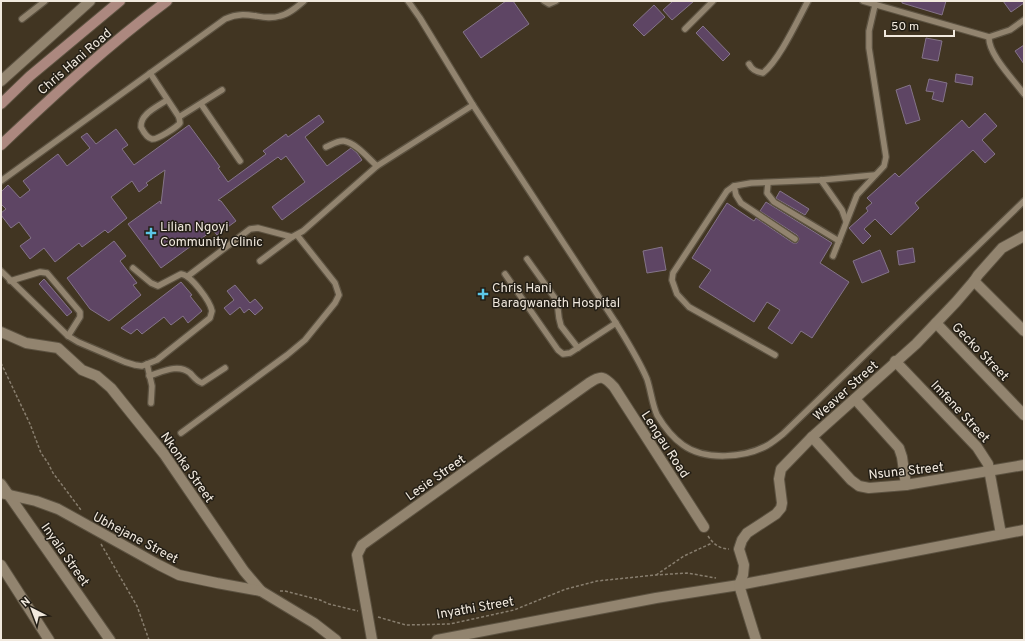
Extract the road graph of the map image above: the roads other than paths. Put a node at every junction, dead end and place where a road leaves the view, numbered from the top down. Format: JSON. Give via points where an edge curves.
{"nodes":[{"id":1,"x":45,"y":1,"type":"edge"},
{"id":2,"x":90,"y":1,"type":"edge"},
{"id":3,"x":120,"y":1,"type":"edge"},
{"id":4,"x":168,"y":1,"type":"edge"},
{"id":5,"x":304,"y":1,"type":"edge"},
{"id":6,"x":408,"y":1,"type":"edge"},
{"id":7,"x":544,"y":1,"type":"edge"},
{"id":8,"x":556,"y":1,"type":"edge"},
{"id":9,"x":713,"y":1,"type":"edge"},
{"id":10,"x":808,"y":1,"type":"edge"},
{"id":11,"x":863,"y":1,"type":"edge"},
{"id":12,"x":875,"y":4,"type":"junction"},
{"id":13,"x":22,"y":19,"type":"dead end"},
{"id":14,"x":1024,"y":20,"type":"edge"},
{"id":15,"x":685,"y":29,"type":"dead end"},
{"id":16,"x":989,"y":37,"type":"junction"},
{"id":17,"x":749,"y":64,"type":"dead end"},
{"id":18,"x":150,"y":73,"type":"junction"},
{"id":19,"x":1,"y":81,"type":"edge"},
{"id":20,"x":222,"y":90,"type":"dead end"},
{"id":21,"x":1024,"y":94,"type":"edge"},
{"id":22,"x":166,"y":100,"type":"junction"},
{"id":23,"x":1,"y":104,"type":"edge"},
{"id":24,"x":200,"y":104,"type":"junction"},
{"id":25,"x":473,"y":105,"type":"junction"},
{"id":26,"x":179,"y":118,"type":"junction"},
{"id":27,"x":1,"y":145,"type":"edge"},
{"id":28,"x":326,"y":147,"type":"dead end"},
{"id":29,"x":240,"y":161,"type":"dead end"},
{"id":30,"x":377,"y":166,"type":"junction"},
{"id":31,"x":874,"y":175,"type":"junction"},
{"id":32,"x":821,"y":180,"type":"junction"},
{"id":33,"x":1,"y":181,"type":"edge"},
{"id":34,"x":768,"y":183,"type":"junction"},
{"id":35,"x":734,"y":186,"type":"junction"},
{"id":36,"x":1024,"y":201,"type":"edge"},
{"id":37,"x":846,"y":221,"type":"junction"},
{"id":38,"x":294,"y":236,"type":"junction"},
{"id":39,"x":1024,"y":236,"type":"edge"},
{"id":40,"x":795,"y":239,"type":"dead end"},
{"id":41,"x":839,"y":241,"type":"junction"},
{"id":42,"x":833,"y":256,"type":"dead end"},
{"id":43,"x":527,"y":258,"type":"dead end"},
{"id":44,"x":260,"y":261,"type":"dead end"},
{"id":45,"x":133,"y":268,"type":"dead end"},
{"id":46,"x":1,"y":272,"type":"edge"},
{"id":47,"x":505,"y":274,"type":"dead end"},
{"id":48,"x":188,"y":276,"type":"junction"},
{"id":49,"x":10,"y":281,"type":"junction"},
{"id":50,"x":974,"y":281,"type":"junction"},
{"id":51,"x":616,"y":323,"type":"junction"},
{"id":52,"x":936,"y":323,"type":"junction"},
{"id":53,"x":1024,"y":331,"type":"edge"},
{"id":54,"x":1,"y":332,"type":"edge"},
{"id":55,"x":68,"y":336,"type":"junction"},
{"id":56,"x":578,"y":348,"type":"junction"},
{"id":57,"x":775,"y":355,"type":"dead end"},
{"id":58,"x":896,"y":362,"type":"junction"},
{"id":59,"x":146,"y":364,"type":"junction"},
{"id":60,"x":225,"y":368,"type":"dead end"},
{"id":61,"x":149,"y":376,"type":"junction"},
{"id":62,"x":604,"y":378,"type":"joint"},
{"id":63,"x":855,"y":399,"type":"junction"},
{"id":64,"x":151,"y":403,"type":"dead end"},
{"id":65,"x":1024,"y":415,"type":"edge"},
{"id":66,"x":181,"y":433,"type":"dead end"},
{"id":67,"x":812,"y":437,"type":"junction"},
{"id":68,"x":1024,"y":465,"type":"edge"},
{"id":69,"x":989,"y":472,"type":"junction"},
{"id":70,"x":1,"y":484,"type":"edge"},
{"id":71,"x":906,"y":485,"type":"junction"},
{"id":72,"x":5,"y":494,"type":"edge"},
{"id":73,"x":704,"y":527,"type":"road end"},
{"id":74,"x":1024,"y":530,"type":"edge"},
{"id":75,"x":1001,"y":534,"type":"junction"},
{"id":76,"x":1,"y":565,"type":"edge"},
{"id":77,"x":739,"y":585,"type":"junction"},
{"id":78,"x":261,"y":591,"type":"junction"},
{"id":79,"x":49,"y":640,"type":"edge"},
{"id":80,"x":110,"y":640,"type":"edge"},
{"id":81,"x":336,"y":640,"type":"edge"},
{"id":82,"x":372,"y":640,"type":"edge"},
{"id":83,"x":437,"y":640,"type":"edge"},
{"id":84,"x":756,"y":640,"type":"edge"}],
"edges":[{"from":1,"to":13,"type":"lane"},
{"from":2,"to":19,"type":"street"},
{"from":3,"to":23,"type":"main road","name":"Chris Hani Road","via":[[30,76]]},
{"from":4,"to":27,"type":"main road","name":"Chris Hani Road","via":[[107,50]]},
{"from":5,"to":18,"type":"lane","via":[[290,12],[276,17],[244,14],[225,19]]},
{"from":6,"to":25,"type":"lane"},
{"from":7,"to":8,"type":"lane","via":[[549,4]]},
{"from":9,"to":15,"type":"lane"},
{"from":10,"to":17,"type":"lane","via":[[768,69],[763,73],[756,72]]},
{"from":11,"to":12,"type":"lane"},
{"from":12,"to":16,"type":"lane"},
{"from":12,"to":31,"type":"lane","via":[[869,43],[886,157],[884,166]]},
{"from":14,"to":16,"type":"lane","via":[[1010,30]]},
{"from":16,"to":21,"type":"lane","via":[[992,52]]},
{"from":18,"to":22,"type":"lane"},
{"from":18,"to":33,"type":"lane"},
{"from":20,"to":24,"type":"lane"},
{"from":22,"to":26,"type":"lane"},
{"from":22,"to":26,"type":"lane","via":[[145,115],[141,124],[142,130],[153,139],[177,126],[180,123]]},
{"from":24,"to":26,"type":"lane"},
{"from":24,"to":29,"type":"lane"},
{"from":25,"to":30,"type":"lane"},
{"from":25,"to":51,"type":"lane"},
{"from":28,"to":30,"type":"lane","via":[[344,141],[353,145]]},
{"from":30,"to":38,"type":"lane"},
{"from":31,"to":32,"type":"lane"},
{"from":31,"to":37,"type":"lane","via":[[857,195]]},
{"from":32,"to":34,"type":"lane"},
{"from":32,"to":37,"type":"lane","via":[[842,210]]},
{"from":34,"to":35,"type":"lane"},
{"from":34,"to":41,"type":"lane","via":[[768,193],[774,202]]},
{"from":35,"to":40,"type":"lane","via":[[736,195],[742,203]]},
{"from":35,"to":57,"type":"lane","via":[[727,191],[673,273],[673,286],[689,307]]},
{"from":36,"to":51,"type":"lane","via":[[783,434],[768,445],[753,451],[719,456],[683,446],[657,414],[647,380],[632,348]]},
{"from":37,"to":41,"type":"lane"},
{"from":38,"to":44,"type":"lane"},
{"from":38,"to":48,"type":"lane","via":[[258,228],[250,229]]},
{"from":38,"to":66,"type":"lane","via":[[335,283],[339,295],[336,303],[305,340]]},
{"from":39,"to":50,"type":"street","name":"Weaver Street","via":[[1002,248]]},
{"from":41,"to":42,"type":"lane"},
{"from":43,"to":56,"type":"lane","via":[[556,301],[561,326]]},
{"from":45,"to":48,"type":"lane","via":[[158,286],[181,274]]},
{"from":46,"to":49,"type":"lane"},
{"from":47,"to":56,"type":"lane","via":[[558,350],[563,354]]},
{"from":48,"to":59,"type":"lane","via":[[210,304],[212,314],[164,355]]},
{"from":49,"to":55,"type":"lane"},
{"from":49,"to":55,"type":"lane","via":[[40,272],[47,274],[80,312],[80,317]]},
{"from":50,"to":52,"type":"street","name":"Weaver Street"},
{"from":50,"to":53,"type":"street"},
{"from":51,"to":56,"type":"lane"},
{"from":52,"to":58,"type":"street","name":"Weaver Street"},
{"from":52,"to":65,"type":"street","name":"Gecko Street"},
{"from":54,"to":78,"type":"street","name":"Nkonka Street","via":[[26,343],[58,348],[82,370],[97,376],[111,388],[164,454],[244,571]]},
{"from":55,"to":59,"type":"lane","via":[[126,362],[142,366]]},
{"from":58,"to":63,"type":"street","name":"Weaver Street"},
{"from":58,"to":69,"type":"street","name":"Imfene Street","via":[[978,447],[988,464]]},
{"from":59,"to":61,"type":"lane"},
{"from":60,"to":61,"type":"lane","via":[[202,383],[180,368]]},
{"from":61,"to":64,"type":"lane","via":[[152,386]]},
{"from":62,"to":73,"type":"street","name":"Lengau Road","via":[[614,387]]},
{"from":62,"to":82,"type":"street","name":"Lesie Street","via":[[589,383],[362,545],[357,554]]},
{"from":63,"to":67,"type":"street","name":"Weaver Street"},
{"from":63,"to":71,"type":"street","via":[[899,448]]},
{"from":67,"to":71,"type":"street","name":"Nsuna Street","via":[[859,486],[869,488]]},
{"from":67,"to":77,"type":"street","name":"Weaver Street","via":[[781,469],[779,479],[782,503],[779,512],[747,533],[742,540],[739,549],[744,565]]},
{"from":68,"to":69,"type":"street","name":"Nsuna Street"},
{"from":69,"to":71,"type":"street","name":"Nsuna Street"},
{"from":69,"to":75,"type":"street","name":"Imfene Street"},
{"from":70,"to":72,"type":"street","name":"Inyala Street"},
{"from":72,"to":78,"type":"street","name":"Ubhejane Street","via":[[36,501],[58,510],[179,574]]},
{"from":72,"to":80,"type":"street","name":"Inyala Street"},
{"from":74,"to":75,"type":"street"},
{"from":75,"to":77,"type":"street"},
{"from":76,"to":79,"type":"street"},
{"from":77,"to":83,"type":"street","via":[[656,598]]},
{"from":77,"to":84,"type":"street"},
{"from":78,"to":81,"type":"street","name":"Ubhejane Street","via":[[314,623]]}]}
